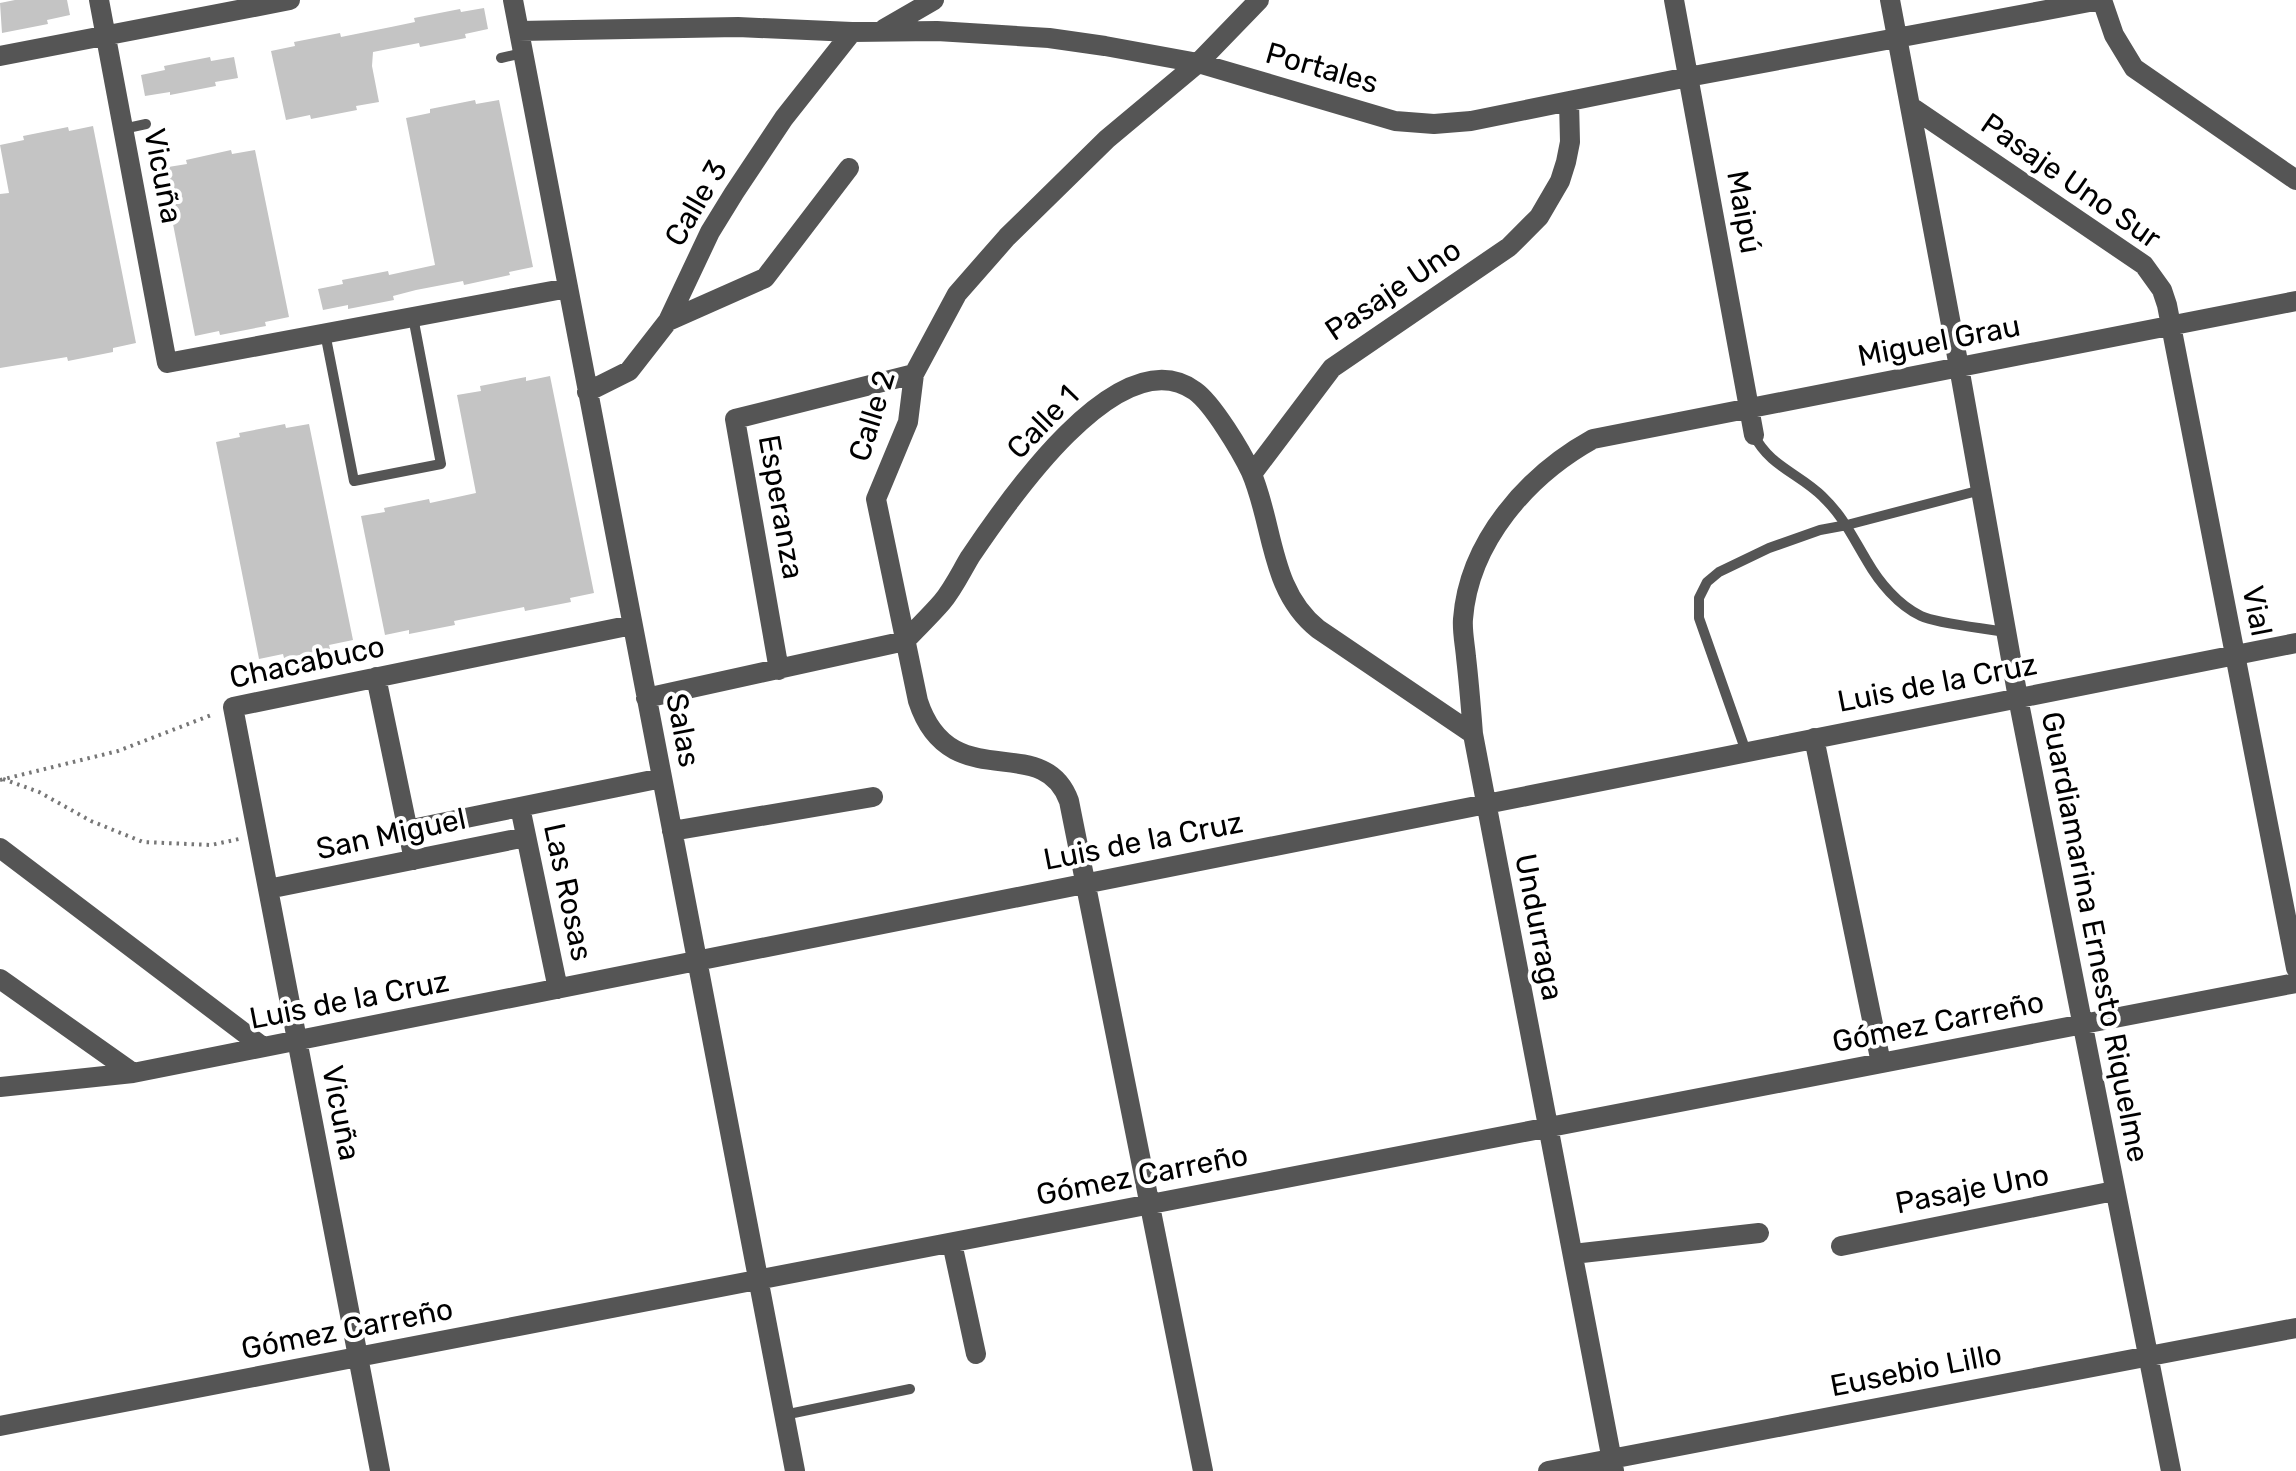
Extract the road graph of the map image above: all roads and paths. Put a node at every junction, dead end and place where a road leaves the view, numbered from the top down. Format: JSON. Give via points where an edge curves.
{"nodes":[{"id":1,"x":98,"y":0,"type":"edge"},
{"id":2,"x":290,"y":0,"type":"edge"},
{"id":3,"x":513,"y":0,"type":"edge"},
{"id":4,"x":934,"y":0,"type":"edge"},
{"id":5,"x":1259,"y":0,"type":"edge"},
{"id":6,"x":1674,"y":0,"type":"edge"},
{"id":7,"x":1890,"y":0,"type":"edge"},
{"id":8,"x":2101,"y":0,"type":"edge"},
{"id":9,"x":519,"y":31,"type":"junction"},
{"id":10,"x":880,"y":31,"type":"junction"},
{"id":11,"x":852,"y":32,"type":"junction"},
{"id":12,"x":105,"y":36,"type":"junction"},
{"id":13,"x":1897,"y":38,"type":"junction"},
{"id":14,"x":523,"y":53,"type":"junction"},
{"id":15,"x":0,"y":56,"type":"edge"},
{"id":16,"x":501,"y":58,"type":"dead end"},
{"id":17,"x":1198,"y":63,"type":"junction"},
{"id":18,"x":1688,"y":77,"type":"junction"},
{"id":19,"x":1569,"y":101,"type":"junction"},
{"id":20,"x":1910,"y":106,"type":"junction"},
{"id":21,"x":146,"y":124,"type":"dead end"},
{"id":22,"x":123,"y":129,"type":"junction"},
{"id":23,"x":849,"y":168,"type":"dead end"},
{"id":24,"x":2296,"y":180,"type":"edge"},
{"id":25,"x":568,"y":288,"type":"junction"},
{"id":26,"x":2296,"y":301,"type":"edge"},
{"id":27,"x":414,"y":317,"type":"junction"},
{"id":28,"x":668,"y":321,"type":"junction"},
{"id":29,"x":2170,"y":326,"type":"junction"},
{"id":30,"x":313,"y":330,"type":"junction"},
{"id":31,"x":1959,"y":367,"type":"junction"},
{"id":32,"x":914,"y":374,"type":"junction"},
{"id":33,"x":587,"y":392,"type":"junction"},
{"id":34,"x":1750,"y":408,"type":"junction"},
{"id":35,"x":1754,"y":436,"type":"joint"},
{"id":36,"x":1593,"y":439,"type":"joint"},
{"id":37,"x":1252,"y":474,"type":"junction"},
{"id":38,"x":1981,"y":490,"type":"junction"},
{"id":39,"x":1848,"y":525,"type":"junction"},
{"id":40,"x":632,"y":624,"type":"junction"},
{"id":41,"x":2006,"y":632,"type":"junction"},
{"id":42,"x":905,"y":641,"type":"junction"},
{"id":43,"x":2296,"y":642,"type":"edge"},
{"id":44,"x":2235,"y":655,"type":"junction"},
{"id":45,"x":779,"y":670,"type":"junction"},
{"id":46,"x":376,"y":677,"type":"junction"},
{"id":47,"x":646,"y":698,"type":"junction"},
{"id":48,"x":2018,"y":698,"type":"junction"},
{"id":49,"x":233,"y":707,"type":"junction"},
{"id":50,"x":1473,"y":734,"type":"junction"},
{"id":51,"x":1814,"y":738,"type":"junction"},
{"id":52,"x":1743,"y":743,"type":"dead end"},
{"id":53,"x":662,"y":778,"type":"junction"},
{"id":54,"x":2,"y":779,"type":"edge"},
{"id":55,"x":873,"y":796,"type":"dead end"},
{"id":56,"x":1485,"y":804,"type":"junction"},
{"id":57,"x":520,"y":807,"type":"junction"},
{"id":58,"x":408,"y":830,"type":"junction"},
{"id":59,"x":672,"y":831,"type":"junction"},
{"id":60,"x":526,"y":836,"type":"junction"},
{"id":61,"x":258,"y":839,"type":"junction"},
{"id":62,"x":0,"y":848,"type":"edge"},
{"id":63,"x":414,"y":860,"type":"junction"},
{"id":64,"x":1084,"y":884,"type":"junction"},
{"id":65,"x":268,"y":890,"type":"junction"},
{"id":66,"x":697,"y":961,"type":"junction"},
{"id":67,"x":2296,"y":968,"type":"edge"},
{"id":68,"x":0,"y":978,"type":"edge"},
{"id":69,"x":2296,"y":983,"type":"edge"},
{"id":70,"x":558,"y":988,"type":"junction"},
{"id":71,"x":2082,"y":1024,"type":"junction"},
{"id":72,"x":296,"y":1040,"type":"junction"},
{"id":73,"x":263,"y":1047,"type":"junction"},
{"id":74,"x":1881,"y":1063,"type":"junction"},
{"id":75,"x":133,"y":1073,"type":"junction"},
{"id":76,"x":0,"y":1087,"type":"edge"},
{"id":77,"x":1548,"y":1128,"type":"junction"},
{"id":78,"x":2114,"y":1190,"type":"junction"},
{"id":79,"x":1149,"y":1205,"type":"junction"},
{"id":80,"x":1759,"y":1232,"type":"dead end"},
{"id":81,"x":952,"y":1243,"type":"junction"},
{"id":82,"x":1841,"y":1246,"type":"dead end"},
{"id":83,"x":1572,"y":1254,"type":"junction"},
{"id":84,"x":758,"y":1280,"type":"junction"},
{"id":85,"x":2296,"y":1328,"type":"edge"},
{"id":86,"x":976,"y":1354,"type":"dead end"},
{"id":87,"x":2148,"y":1357,"type":"junction"},
{"id":88,"x":358,"y":1358,"type":"junction"},
{"id":89,"x":910,"y":1388,"type":"dead end"},
{"id":90,"x":784,"y":1415,"type":"junction"},
{"id":91,"x":0,"y":1426,"type":"edge"},
{"id":92,"x":1613,"y":1465,"type":"edge"},
{"id":93,"x":380,"y":1471,"type":"edge"},
{"id":94,"x":795,"y":1471,"type":"edge"},
{"id":95,"x":1202,"y":1471,"type":"edge"},
{"id":96,"x":1548,"y":1471,"type":"edge"},
{"id":97,"x":2171,"y":1471,"type":"edge"}],
"edges":[{"from":1,"to":12,"type":"street","name":"Vicuña"},
{"from":2,"to":12,"type":"street"},
{"from":3,"to":9,"type":"street","name":"Salas"},
{"from":4,"to":10,"type":"street"},
{"from":5,"to":17,"type":"street","name":"Calle 2"},
{"from":6,"to":18,"type":"street","name":"Maipú"},
{"from":7,"to":13,"type":"street","name":"Guardiamarina Ernesto Riquelme"},
{"from":8,"to":13,"type":"street","name":"Portales"},
{"from":8,"to":24,"type":"street","via":[[2134,68]]},
{"from":9,"to":11,"type":"street","name":"Portales"},
{"from":9,"to":14,"type":"street","name":"Salas"},
{"from":10,"to":11,"type":"street","name":"Portales"},
{"from":10,"to":17,"type":"street","name":"Portales","via":[[1049,38]]},
{"from":11,"to":28,"type":"street","name":"Calle 3","via":[[734,193]]},
{"from":12,"to":15,"type":"street"},
{"from":12,"to":22,"type":"street","name":"Vicuña"},
{"from":13,"to":18,"type":"street","name":"Portales"},
{"from":13,"to":20,"type":"street","name":"Guardiamarina Ernesto Riquelme"},
{"from":14,"to":16,"type":"lane"},
{"from":14,"to":25,"type":"street","name":"Salas"},
{"from":17,"to":19,"type":"street","name":"Portales","via":[[1414,123],[1471,120]]},
{"from":17,"to":32,"type":"street","name":"Calle 2","via":[[1107,139],[1007,238],[957,294]]},
{"from":18,"to":19,"type":"street","name":"Portales"},
{"from":18,"to":34,"type":"street","name":"Maipú"},
{"from":19,"to":37,"type":"street","name":"Pasaje Uno","via":[[1566,162],[1540,217],[1509,247],[1332,368]]},
{"from":20,"to":29,"type":"street","name":"Pasaje Uno Sur","via":[[2144,265],[2162,290]]},
{"from":20,"to":31,"type":"street","name":"Guardiamarina Ernesto Riquelme"},
{"from":21,"to":22,"type":"lane"},
{"from":22,"to":30,"type":"street","name":"Vicuña","via":[[168,363]]},
{"from":23,"to":28,"type":"street","via":[[765,278]]},
{"from":25,"to":27,"type":"street"},
{"from":25,"to":33,"type":"street","name":"Salas"},
{"from":26,"to":29,"type":"street","name":"Miguel Grau"},
{"from":27,"to":30,"type":"street"},
{"from":27,"to":30,"type":"lane","via":[[441,464],[354,481]]},
{"from":28,"to":33,"type":"street","name":"Calle 3","via":[[629,372]]},
{"from":29,"to":31,"type":"street","name":"Miguel Grau"},
{"from":29,"to":44,"type":"street","name":"Vial"},
{"from":31,"to":34,"type":"street","name":"Miguel Grau"},
{"from":31,"to":38,"type":"street","name":"Guardiamarina Ernesto Riquelme"},
{"from":32,"to":42,"type":"street","name":"Calle 2","via":[[908,422],[876,500]]},
{"from":32,"to":45,"type":"street","name":"Esperanza","via":[[734,419]]},
{"from":33,"to":40,"type":"street","name":"Salas"},
{"from":34,"to":35,"type":"street","name":"Maipú"},
{"from":34,"to":36,"type":"street","name":"Miguel Grau"},
{"from":35,"to":39,"type":"lane"},
{"from":36,"to":50,"type":"street","name":"Undurraga","via":[[1535,480],[1482,554],[1463,620]]},
{"from":37,"to":42,"type":"street","name":"Calle 1","via":[[1197,392],[1158,381],[1129,386],[1062,439]]},
{"from":37,"to":50,"type":"street","via":[[1284,586],[1300,612]]},
{"from":38,"to":39,"type":"lane"},
{"from":38,"to":41,"type":"street","name":"Guardiamarina Ernesto Riquelme"},
{"from":39,"to":41,"type":"lane","via":[[1875,574],[1910,609],[1924,618]]},
{"from":39,"to":52,"type":"lane","via":[[1769,548],[1720,572],[1702,589],[1699,618]]},
{"from":40,"to":46,"type":"street","name":"Chacabuco"},
{"from":40,"to":47,"type":"street","name":"Salas"},
{"from":41,"to":48,"type":"street","name":"Guardiamarina Ernesto Riquelme"},
{"from":42,"to":45,"type":"street"},
{"from":42,"to":64,"type":"street","name":"Calle 2","via":[[922,713],[935,734],[974,758],[1041,768],[1059,781],[1069,801]]},
{"from":43,"to":44,"type":"street","name":"Luis de la Cruz"},
{"from":44,"to":48,"type":"street","name":"Luis de la Cruz"},
{"from":44,"to":67,"type":"street","name":"Vial"},
{"from":45,"to":47,"type":"street"},
{"from":46,"to":49,"type":"street","name":"Chacabuco"},
{"from":46,"to":58,"type":"street"},
{"from":47,"to":53,"type":"street","name":"Salas"},
{"from":48,"to":51,"type":"street","name":"Luis de la Cruz"},
{"from":48,"to":71,"type":"street","name":"Guardiamarina Ernesto Riquelme"},
{"from":49,"to":54,"type":"path","name":"Chacabuco","via":[[118,751]]},
{"from":49,"to":61,"type":"street","name":"Vicuña"},
{"from":50,"to":56,"type":"street","name":"Undurraga"},
{"from":51,"to":56,"type":"street","name":"Luis de la Cruz"},
{"from":51,"to":74,"type":"street"},
{"from":53,"to":57,"type":"street","name":"San Miguel"},
{"from":53,"to":59,"type":"street","name":"Salas"},
{"from":54,"to":61,"type":"path","via":[[143,842]]},
{"from":55,"to":59,"type":"street"},
{"from":56,"to":64,"type":"street","name":"Luis de la Cruz"},
{"from":56,"to":77,"type":"street","name":"Undurraga"},
{"from":57,"to":58,"type":"street","name":"San Miguel"},
{"from":57,"to":60,"type":"street","name":"Las Rosas"},
{"from":58,"to":63,"type":"street"},
{"from":59,"to":66,"type":"street","name":"Salas"},
{"from":60,"to":63,"type":"street","name":"San Miguel"},
{"from":60,"to":70,"type":"street","name":"Las Rosas"},
{"from":61,"to":65,"type":"street","name":"Vicuña"},
{"from":62,"to":73,"type":"street"},
{"from":63,"to":65,"type":"street","name":"San Miguel"},
{"from":64,"to":66,"type":"street","name":"Luis de la Cruz"},
{"from":64,"to":79,"type":"street","name":"Calle 2"},
{"from":65,"to":72,"type":"street","name":"Vicuña"},
{"from":66,"to":70,"type":"street","name":"Luis de la Cruz"},
{"from":66,"to":84,"type":"street","name":"Salas"},
{"from":68,"to":75,"type":"street"},
{"from":69,"to":71,"type":"street","name":"Gómez Carreño"},
{"from":70,"to":72,"type":"street","name":"Luis de la Cruz"},
{"from":71,"to":74,"type":"street","name":"Gómez Carreño"},
{"from":71,"to":78,"type":"street","name":"Guardiamarina Ernesto Riquelme"},
{"from":72,"to":73,"type":"street","name":"Luis de la Cruz"},
{"from":72,"to":88,"type":"street","name":"Vicuña"},
{"from":73,"to":75,"type":"street","name":"Luis de la Cruz"},
{"from":74,"to":77,"type":"street","name":"Gómez Carreño"},
{"from":75,"to":76,"type":"street","name":"Luis de la Cruz"},
{"from":77,"to":79,"type":"street","name":"Gómez Carreño"},
{"from":77,"to":83,"type":"street","name":"Undurraga"},
{"from":78,"to":82,"type":"street","name":"Pasaje Uno"},
{"from":78,"to":87,"type":"street","name":"Guardiamarina Ernesto Riquelme"},
{"from":79,"to":81,"type":"street","name":"Gómez Carreño"},
{"from":79,"to":95,"type":"street","name":"Calle 2"},
{"from":80,"to":83,"type":"street"},
{"from":81,"to":84,"type":"street","name":"Gómez Carreño"},
{"from":81,"to":86,"type":"street"},
{"from":83,"to":92,"type":"street","name":"Undurraga"},
{"from":84,"to":88,"type":"street","name":"Gómez Carreño"},
{"from":84,"to":90,"type":"street","name":"Salas"},
{"from":85,"to":87,"type":"street","name":"Eusebio Lillo"},
{"from":87,"to":92,"type":"street","name":"Eusebio Lillo"},
{"from":87,"to":97,"type":"street","name":"Guardiamarina Ernesto Riquelme"},
{"from":88,"to":91,"type":"street","name":"Gómez Carreño"},
{"from":88,"to":93,"type":"street","name":"Vicuña"},
{"from":89,"to":90,"type":"lane"},
{"from":90,"to":94,"type":"street","name":"Salas"},
{"from":92,"to":96,"type":"street","name":"Eusebio Lillo"}]}
